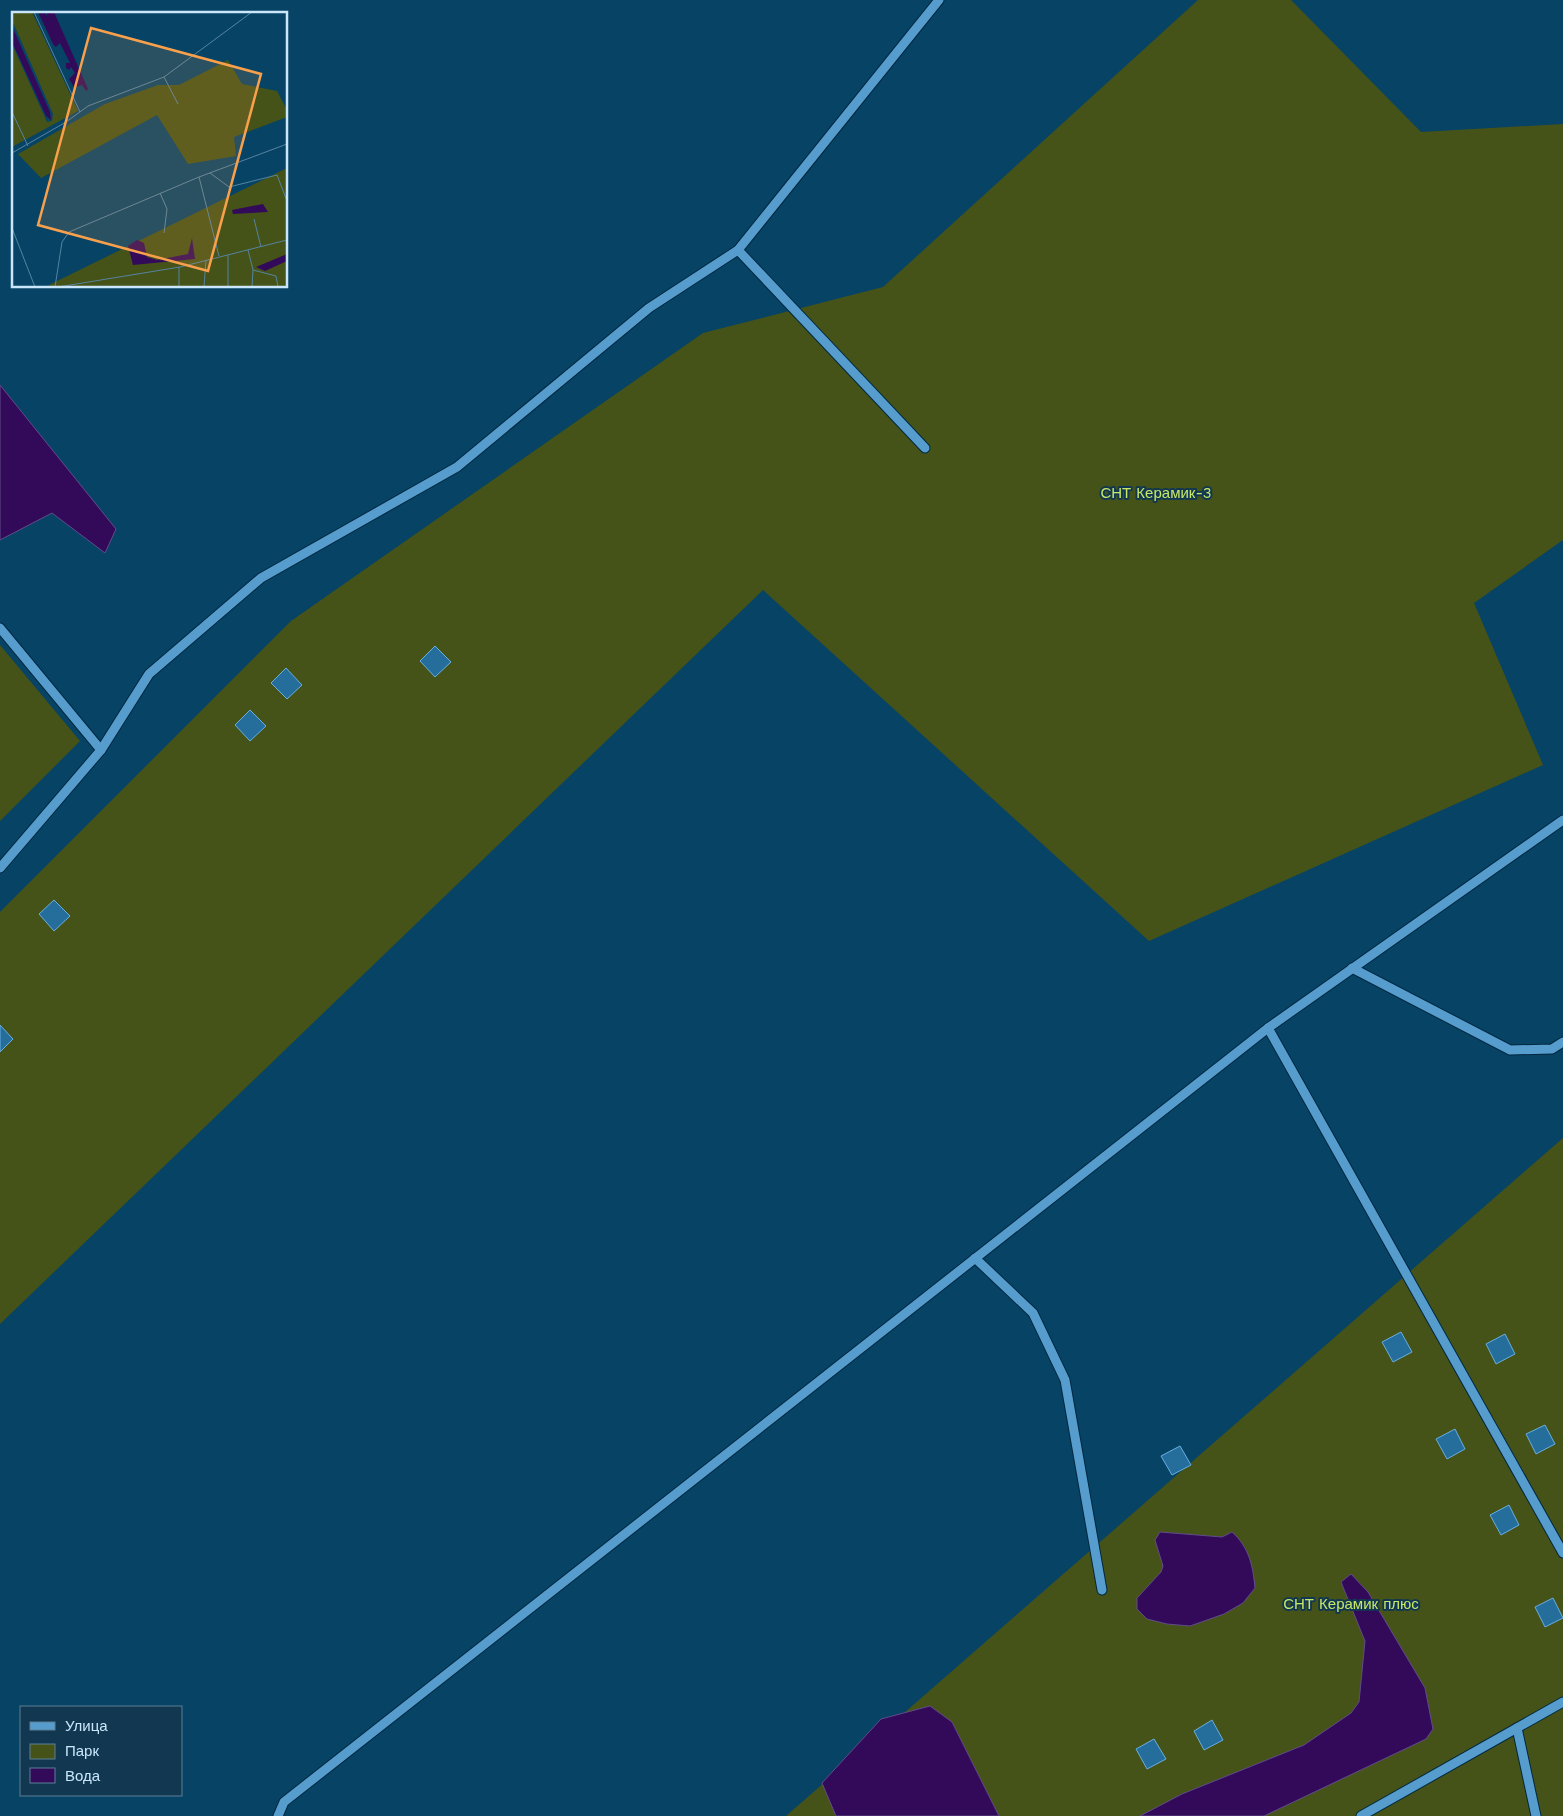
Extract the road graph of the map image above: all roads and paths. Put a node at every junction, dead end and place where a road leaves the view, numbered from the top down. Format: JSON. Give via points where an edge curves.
{"nodes":[{"id":1,"x":939,"y":0,"type":"edge"},
{"id":2,"x":738,"y":250,"type":"junction"},
{"id":3,"x":925,"y":448,"type":"dead end"},
{"id":4,"x":0,"y":628,"type":"edge"},
{"id":5,"x":101,"y":750,"type":"junction"},
{"id":6,"x":1563,"y":820,"type":"edge"},
{"id":7,"x":0,"y":868,"type":"edge"},
{"id":8,"x":1352,"y":968,"type":"junction"},
{"id":9,"x":1268,"y":1028,"type":"junction"},
{"id":10,"x":1563,"y":1042,"type":"edge"},
{"id":11,"x":975,"y":1258,"type":"junction"},
{"id":12,"x":1563,"y":1553,"type":"edge"},
{"id":13,"x":1102,"y":1590,"type":"dead end"},
{"id":14,"x":1563,"y":1702,"type":"edge"},
{"id":15,"x":1517,"y":1728,"type":"junction"},
{"id":16,"x":278,"y":1816,"type":"edge"},
{"id":17,"x":1361,"y":1816,"type":"edge"},
{"id":18,"x":1536,"y":1816,"type":"edge"}],
"edges":[{"from":1,"to":2,"type":"street"},
{"from":2,"to":3,"type":"street"},
{"from":2,"to":5,"type":"street","via":[[649,308],[457,467],[261,578],[149,674]]},
{"from":4,"to":5,"type":"street"},
{"from":5,"to":7,"type":"street"},
{"from":6,"to":8,"type":"street"},
{"from":8,"to":9,"type":"street"},
{"from":8,"to":10,"type":"street","via":[[1510,1050],[1552,1049]]},
{"from":9,"to":11,"type":"street"},
{"from":9,"to":12,"type":"street"},
{"from":11,"to":13,"type":"street","via":[[1033,1313],[1064,1380]]},
{"from":11,"to":16,"type":"street","via":[[284,1802]]},
{"from":14,"to":15,"type":"street"},
{"from":15,"to":17,"type":"street"},
{"from":15,"to":18,"type":"street"}]}
